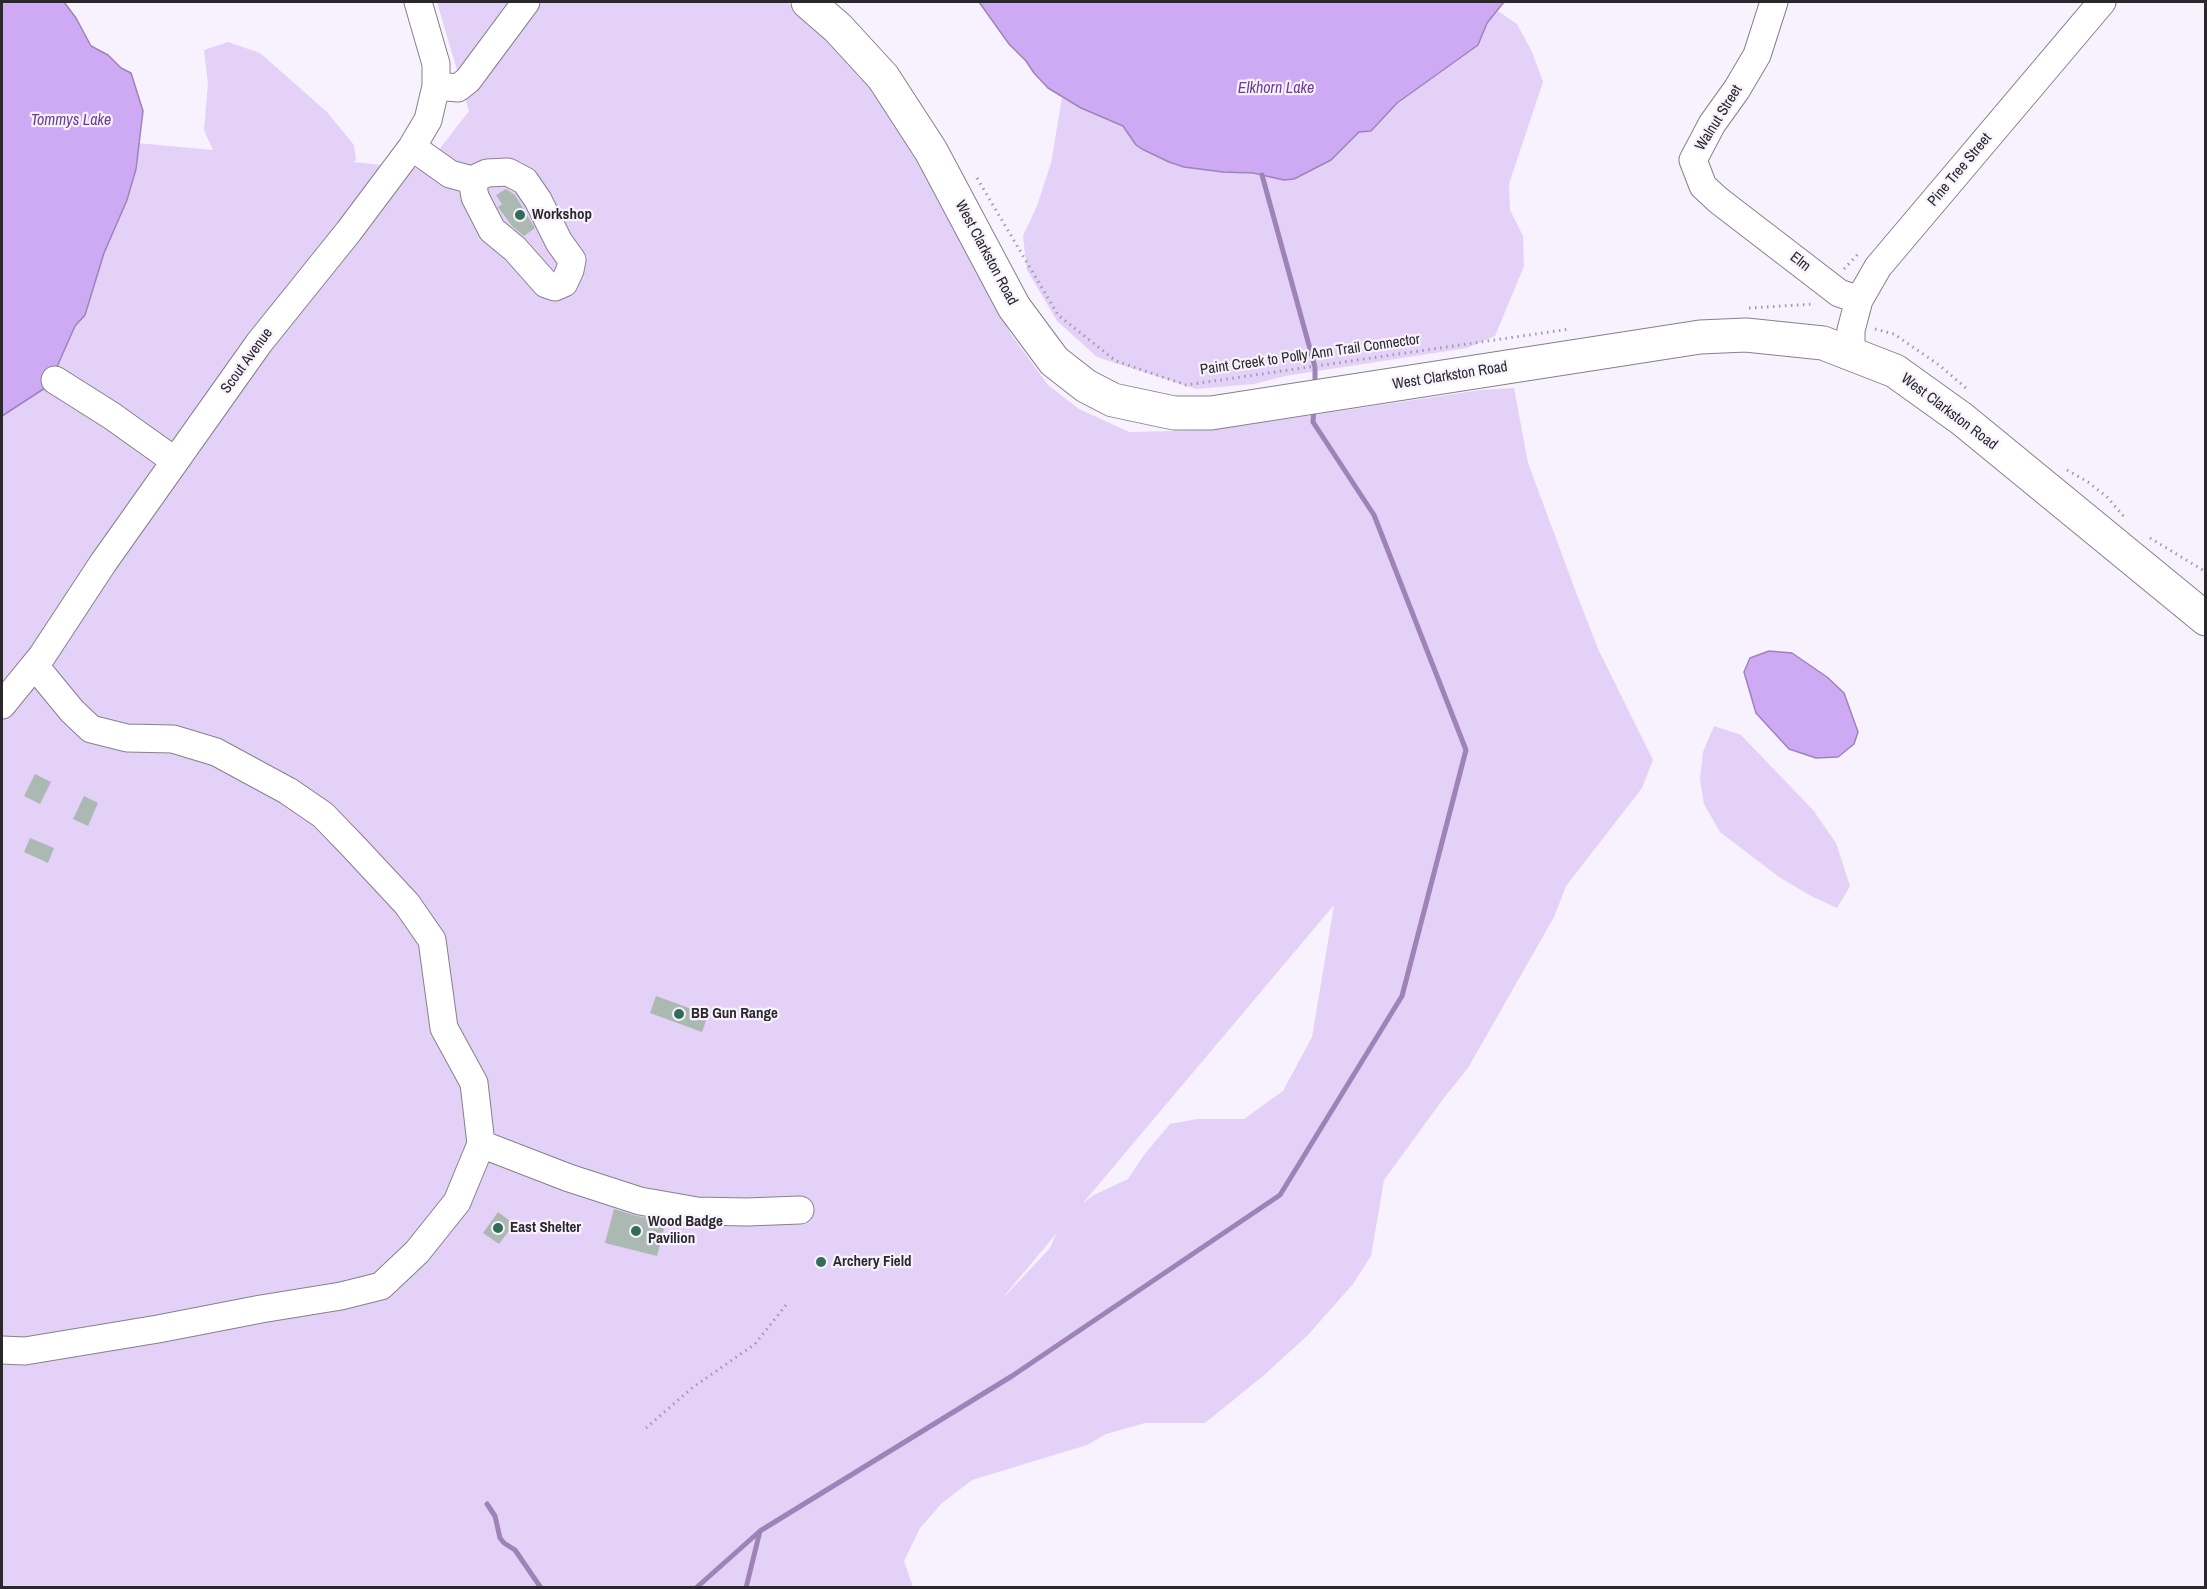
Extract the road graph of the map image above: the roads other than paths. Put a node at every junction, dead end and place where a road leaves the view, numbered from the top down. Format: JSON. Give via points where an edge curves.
{"nodes":[{"id":1,"x":418,"y":2,"type":"edge"},
{"id":2,"x":526,"y":2,"type":"edge"},
{"id":3,"x":807,"y":2,"type":"edge"},
{"id":4,"x":1774,"y":2,"type":"edge"},
{"id":5,"x":2102,"y":2,"type":"edge"},
{"id":6,"x":436,"y":86,"type":"junction"},
{"id":7,"x":412,"y":147,"type":"junction"},
{"id":8,"x":472,"y":180,"type":"dead end"},
{"id":9,"x":1744,"y":219,"type":"joint"},
{"id":10,"x":1859,"y":300,"type":"junction"},
{"id":11,"x":1851,"y":354,"type":"junction"},
{"id":12,"x":55,"y":380,"type":"dead end"},
{"id":13,"x":175,"y":461,"type":"junction"},
{"id":14,"x":2205,"y":619,"type":"edge"},
{"id":15,"x":35,"y":666,"type":"junction"},
{"id":16,"x":2,"y":705,"type":"edge"},
{"id":17,"x":481,"y":1144,"type":"junction"},
{"id":18,"x":800,"y":1210,"type":"dead end"},
{"id":19,"x":2,"y":1350,"type":"edge"}],
"edges":[{"from":1,"to":6,"type":"street","name":"Scout Avenue","via":[[435,64]]},
{"from":2,"to":6,"type":"street","via":[[468,80],[458,88]]},
{"from":3,"to":11,"type":"main road","name":"West Clarkston Road","via":[[838,28],[883,77],[931,151],[1014,307],[1054,361],[1086,386],[1113,400],[1174,413],[1211,413],[1700,337],[1746,335],[1801,340],[1823,343]]},
{"from":4,"to":9,"type":"street","name":"Walnut Street","via":[[1757,55],[1693,160],[1703,186]]},
{"from":5,"to":10,"type":"street","name":"Pine Tree Street","via":[[1878,267]]},
{"from":6,"to":7,"type":"street","name":"Scout Avenue","via":[[428,120]]},
{"from":7,"to":8,"type":"street","via":[[450,174]]},
{"from":7,"to":13,"type":"street","name":"Scout Avenue","via":[[260,343]]},
{"from":9,"to":10,"type":"street","name":"Elm","via":[[1839,293]]},
{"from":10,"to":11,"type":"street","name":"Pine Tree Street","via":[[1851,330]]},
{"from":11,"to":14,"type":"main road","name":"West Clarkston Road","via":[[1895,371],[1962,419]]},
{"from":12,"to":13,"type":"street"},
{"from":13,"to":15,"type":"street","name":"Scout Avenue"},
{"from":15,"to":16,"type":"street","name":"Scout Avenue"},
{"from":15,"to":17,"type":"street","via":[[91,729],[127,738],[173,739],[216,752],[288,791],[323,815],[352,845],[407,904],[432,940],[444,1028],[474,1083]]},
{"from":17,"to":18,"type":"street","via":[[640,1201],[697,1211]]},
{"from":17,"to":19,"type":"street","via":[[457,1202],[417,1252],[381,1286],[147,1331],[25,1351]]}]}
